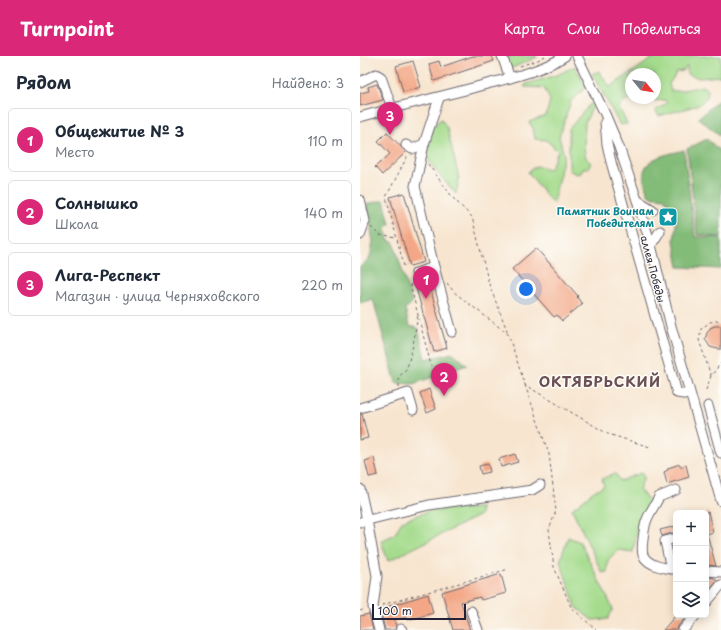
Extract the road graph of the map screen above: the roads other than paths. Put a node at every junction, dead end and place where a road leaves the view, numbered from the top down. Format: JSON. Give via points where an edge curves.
{"nodes":[{"id":1,"x":502,"y":56,"type":"edge"},
{"id":2,"x":564,"y":56,"type":"edge"},
{"id":3,"x":577,"y":56,"type":"edge"},
{"id":4,"x":510,"y":78,"type":"junction"},
{"id":5,"x":360,"y":82,"type":"edge"},
{"id":6,"x":439,"y":98,"type":"junction"},
{"id":7,"x":392,"y":108,"type":"junction"},
{"id":8,"x":605,"y":114,"type":"junction"},
{"id":9,"x":360,"y":117,"type":"edge"},
{"id":10,"x":424,"y":144,"type":"junction"},
{"id":11,"x":409,"y":147,"type":"road end"},
{"id":12,"x":618,"y":147,"type":"junction"},
{"id":13,"x":611,"y":162,"type":"junction"},
{"id":14,"x":360,"y":200,"type":"edge"},
{"id":15,"x":637,"y":200,"type":"junction"},
{"id":16,"x":653,"y":210,"type":"dead end"},
{"id":17,"x":660,"y":231,"type":"dead end"},
{"id":18,"x":360,"y":234,"type":"edge"},
{"id":19,"x":651,"y":245,"type":"junction"},
{"id":20,"x":434,"y":267,"type":"junction"},
{"id":21,"x":416,"y":273,"type":"dead end"},
{"id":22,"x":663,"y":294,"type":"junction"},
{"id":23,"x":654,"y":316,"type":"junction"},
{"id":24,"x":671,"y":326,"type":"junction"},
{"id":25,"x":659,"y":330,"type":"junction"},
{"id":26,"x":452,"y":332,"type":"dead end"},
{"id":27,"x":661,"y":340,"type":"junction"},
{"id":28,"x":681,"y":361,"type":"junction"},
{"id":29,"x":690,"y":395,"type":"junction"},
{"id":30,"x":708,"y":406,"type":"dead end"},
{"id":31,"x":360,"y":408,"type":"edge"},
{"id":32,"x":413,"y":410,"type":"dead end"},
{"id":33,"x":721,"y":453,"type":"edge"},
{"id":34,"x":540,"y":485,"type":"dead end"},
{"id":35,"x":360,"y":489,"type":"edge"},
{"id":36,"x":676,"y":490,"type":"dead end"},
{"id":37,"x":721,"y":501,"type":"edge"},
{"id":38,"x":364,"y":521,"type":"edge"},
{"id":39,"x":673,"y":539,"type":"edge"},
{"id":40,"x":673,"y":566,"type":"edge"},
{"id":41,"x":673,"y":569,"type":"edge"},
{"id":42,"x":709,"y":571,"type":"edge"},
{"id":43,"x":721,"y":572,"type":"edge"},
{"id":44,"x":721,"y":585,"type":"edge"},
{"id":45,"x":709,"y":599,"type":"edge"},
{"id":46,"x":471,"y":612,"type":"dead end"},
{"id":47,"x":693,"y":618,"type":"edge"},
{"id":48,"x":379,"y":630,"type":"edge"},
{"id":49,"x":478,"y":630,"type":"edge"},
{"id":50,"x":683,"y":630,"type":"edge"}],
"edges":[{"from":1,"to":4,"type":"street"},
{"from":2,"to":4,"type":"street","via":[[535,71]]},
{"from":3,"to":8,"type":"street"},
{"from":4,"to":6,"type":"street"},
{"from":5,"to":7,"type":"street","via":[[376,74],[381,77]]},
{"from":6,"to":7,"type":"street"},
{"from":6,"to":10,"type":"street"},
{"from":7,"to":9,"type":"street"},
{"from":8,"to":12,"type":"street"},
{"from":8,"to":13,"type":"street","name":"аллея Победы"},
{"from":10,"to":11,"type":"street"},
{"from":10,"to":20,"type":"street","via":[[415,186]]},
{"from":12,"to":13,"type":"street"},
{"from":12,"to":15,"type":"street"},
{"from":13,"to":23,"type":"street","name":"аллея Победы"},
{"from":14,"to":18,"type":"street","via":[[365,222]]},
{"from":15,"to":16,"type":"street"},
{"from":15,"to":19,"type":"street"},
{"from":17,"to":19,"type":"street"},
{"from":19,"to":22,"type":"street"},
{"from":20,"to":21,"type":"street"},
{"from":20,"to":26,"type":"street"},
{"from":22,"to":23,"type":"street"},
{"from":22,"to":24,"type":"street"},
{"from":23,"to":25,"type":"street","name":"аллея Победы"},
{"from":24,"to":25,"type":"street"},
{"from":24,"to":28,"type":"street"},
{"from":25,"to":27,"type":"street","name":"аллея Победы"},
{"from":27,"to":28,"type":"street"},
{"from":27,"to":29,"type":"street","name":"аллея Победы","via":[[677,393]]},
{"from":28,"to":29,"type":"street"},
{"from":29,"to":37,"type":"street"},
{"from":30,"to":33,"type":"street"},
{"from":31,"to":32,"type":"street","via":[[408,393]]},
{"from":34,"to":38,"type":"street","via":[[532,490],[429,505]]},
{"from":35,"to":38,"type":"street"},
{"from":36,"to":41,"type":"street","via":[[659,497],[646,522],[642,546],[646,560]]},
{"from":38,"to":48,"type":"street","via":[[377,576],[373,607]]},
{"from":39,"to":40,"type":"street","via":[[665,541]]},
{"from":42,"to":43,"type":"street"},
{"from":44,"to":45,"type":"street"},
{"from":46,"to":49,"type":"street"},
{"from":47,"to":50,"type":"street"}]}
